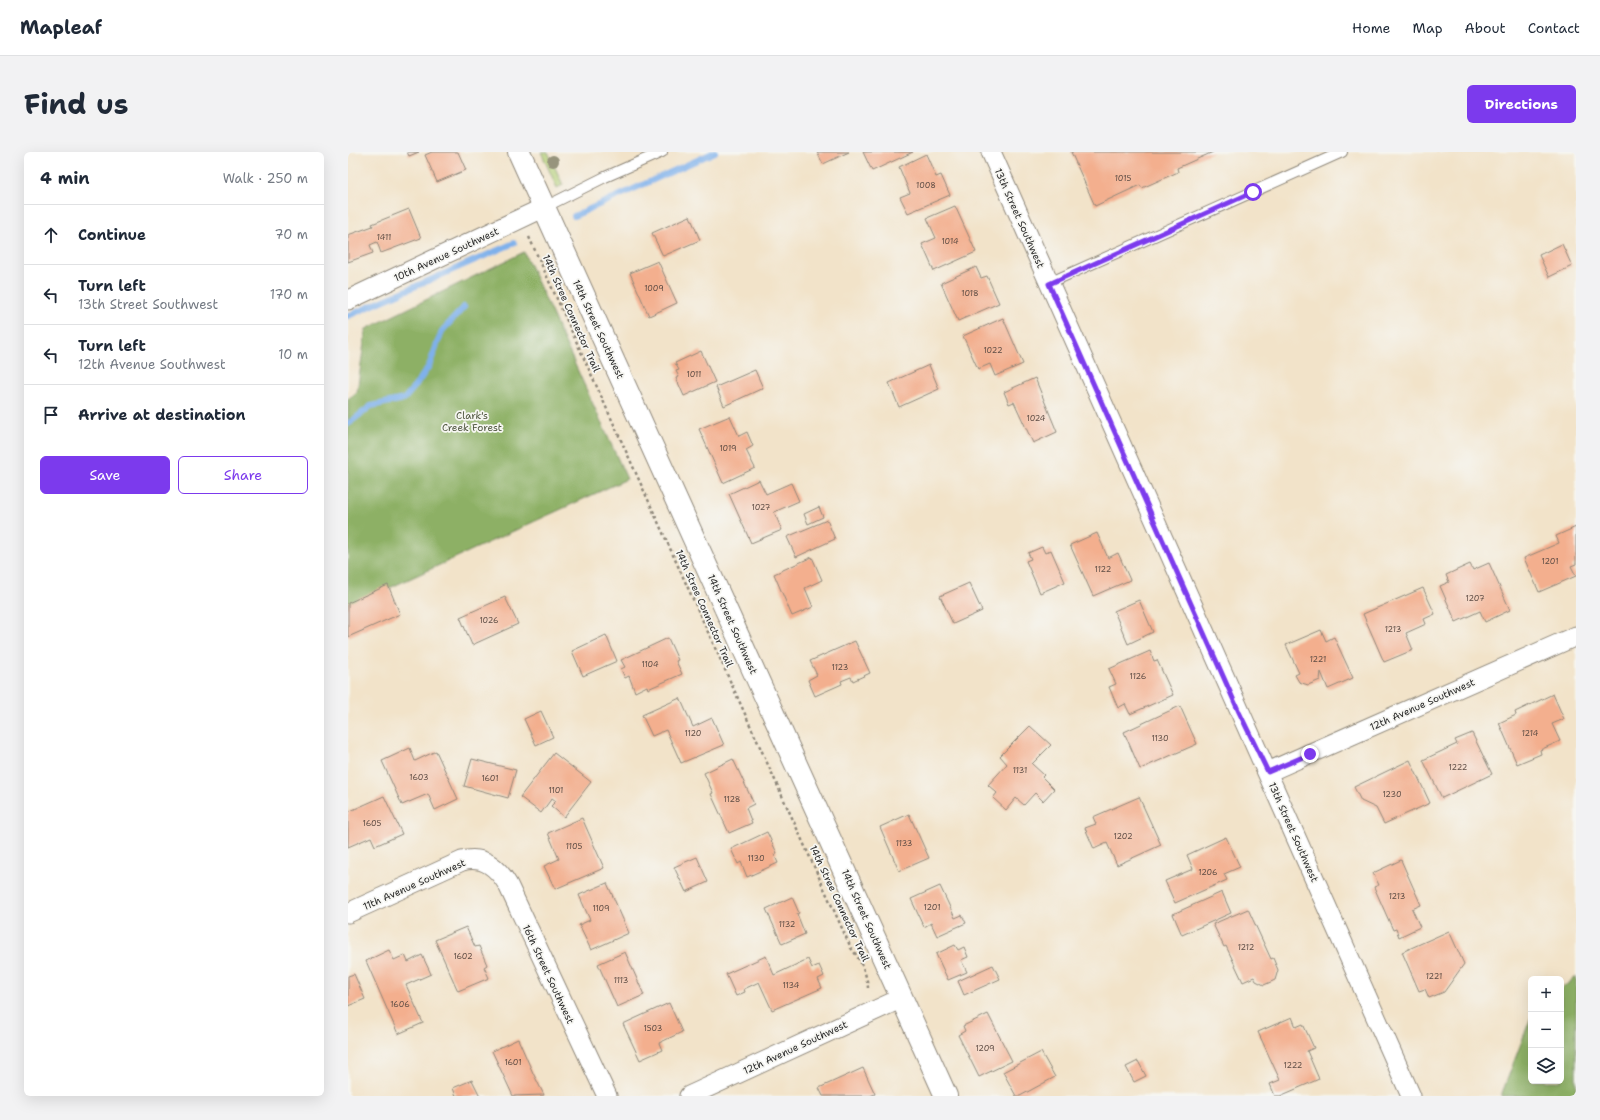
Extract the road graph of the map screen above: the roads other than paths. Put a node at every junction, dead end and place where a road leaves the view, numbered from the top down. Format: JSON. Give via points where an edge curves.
{"nodes":[{"id":1,"x":519,"y":152,"type":"edge"},
{"id":2,"x":662,"y":152,"type":"edge"},
{"id":3,"x":991,"y":152,"type":"edge"},
{"id":4,"x":1342,"y":152,"type":"edge"},
{"id":5,"x":543,"y":208,"type":"junction"},
{"id":6,"x":1049,"y":284,"type":"junction"},
{"id":7,"x":348,"y":300,"type":"edge"},
{"id":8,"x":1576,"y":636,"type":"edge"},
{"id":9,"x":1268,"y":772,"type":"junction"},
{"id":10,"x":482,"y":861,"type":"joint"},
{"id":11,"x":348,"y":913,"type":"edge"},
{"id":12,"x":902,"y":998,"type":"junction"},
{"id":13,"x":607,"y":1096,"type":"edge"},
{"id":14,"x":689,"y":1096,"type":"edge"},
{"id":15,"x":946,"y":1096,"type":"edge"},
{"id":16,"x":1411,"y":1096,"type":"edge"}],
"edges":[{"from":1,"to":5,"type":"street","name":"14th Street Southwest"},
{"from":2,"to":5,"type":"lane"},
{"from":3,"to":6,"type":"street","name":"13th Street Southwest"},
{"from":4,"to":6,"type":"lane"},
{"from":5,"to":7,"type":"street","name":"10th Avenue Southwest"},
{"from":5,"to":12,"type":"street","name":"14th Street Southwest"},
{"from":6,"to":9,"type":"street","name":"13th Street Southwest"},
{"from":8,"to":9,"type":"street","name":"12th Avenue Southwest"},
{"from":9,"to":16,"type":"street","name":"13th Street Southwest"},
{"from":10,"to":11,"type":"street","name":"11th Avenue Southwest","via":[[462,861]]},
{"from":10,"to":13,"type":"street","name":"16th Street Southwest","via":[[497,869],[508,885]]},
{"from":12,"to":14,"type":"street","name":"12th Avenue Southwest"},
{"from":12,"to":15,"type":"street","name":"14th Street Southwest"}]}
